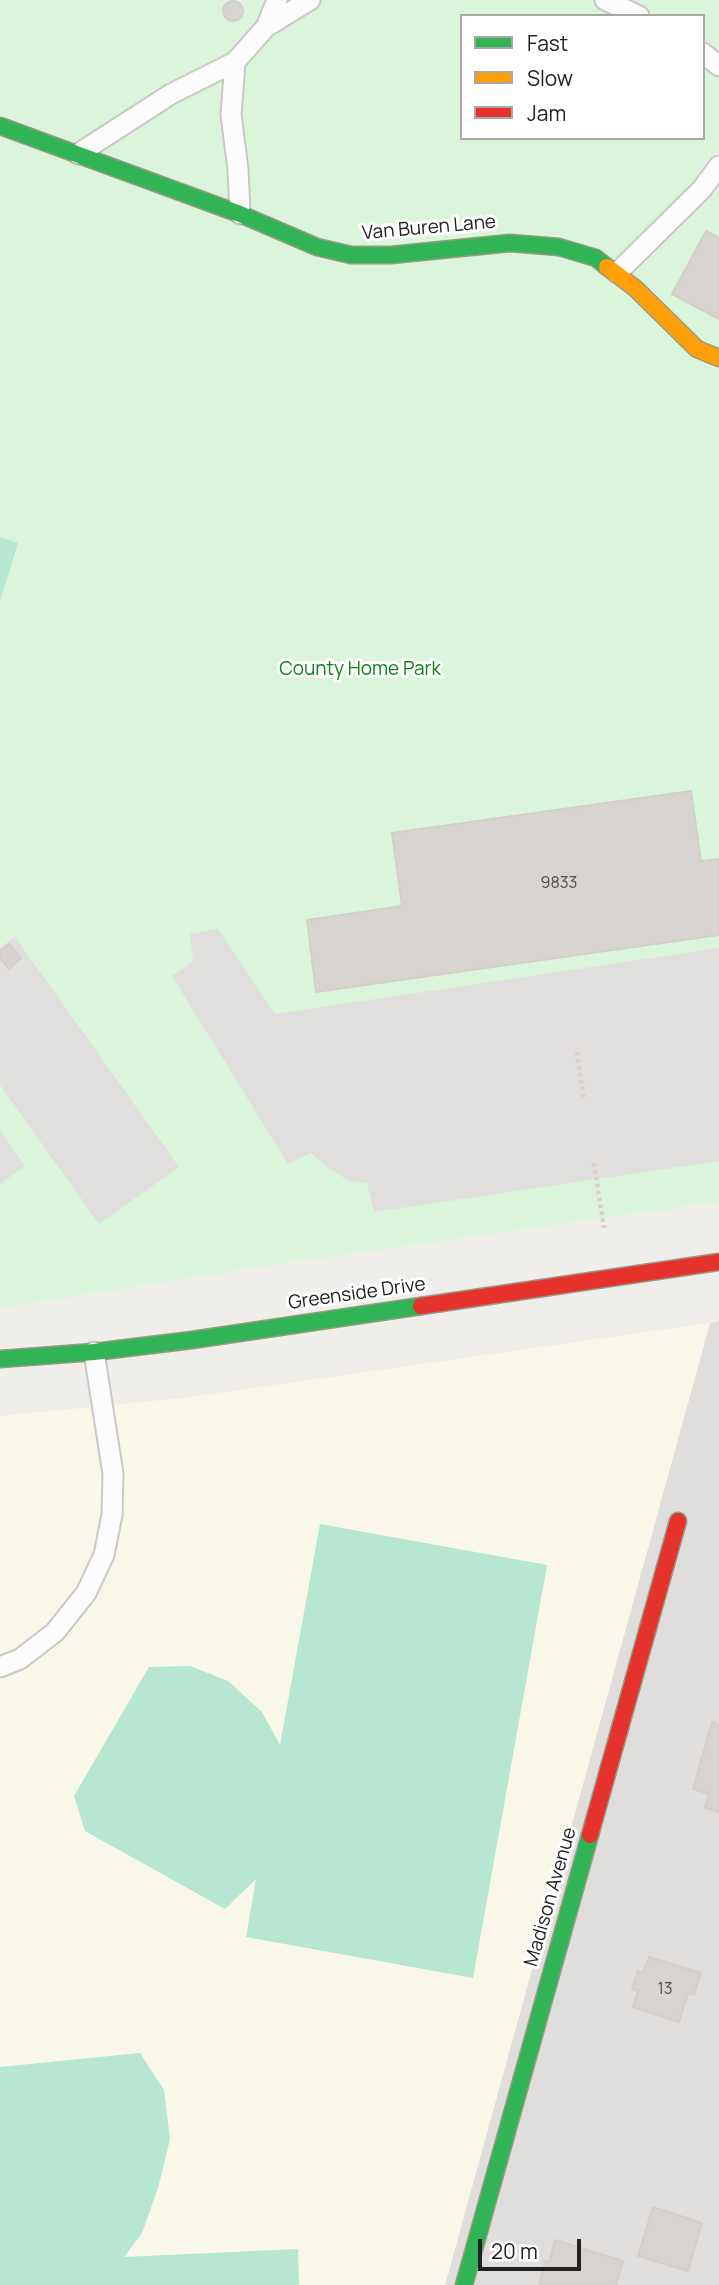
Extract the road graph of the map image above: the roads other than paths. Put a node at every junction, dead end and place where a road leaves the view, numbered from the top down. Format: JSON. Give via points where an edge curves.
{"nodes":[{"id":1,"x":277,"y":0,"type":"edge"},
{"id":2,"x":310,"y":0,"type":"edge"},
{"id":3,"x":605,"y":0,"type":"edge"},
{"id":4,"x":635,"y":14,"type":"edge"},
{"id":5,"x":266,"y":27,"type":"junction"},
{"id":6,"x":705,"y":55,"type":"edge"},
{"id":7,"x":235,"y":62,"type":"junction"},
{"id":8,"x":719,"y":66,"type":"edge"},
{"id":9,"x":0,"y":126,"type":"edge"},
{"id":10,"x":77,"y":155,"type":"junction"},
{"id":11,"x":719,"y":166,"type":"edge"},
{"id":12,"x":240,"y":214,"type":"junction"},
{"id":13,"x":617,"y":273,"type":"junction"},
{"id":14,"x":719,"y":358,"type":"edge"},
{"id":15,"x":719,"y":1262,"type":"edge"},
{"id":16,"x":94,"y":1352,"type":"junction"},
{"id":17,"x":0,"y":1359,"type":"edge"},
{"id":18,"x":678,"y":1521,"type":"dead end"},
{"id":19,"x":0,"y":1667,"type":"edge"},
{"id":20,"x":464,"y":2285,"type":"edge"}],
"edges":[{"from":1,"to":5,"type":"lane"},
{"from":2,"to":5,"type":"lane"},
{"from":3,"to":4,"type":"lane"},
{"from":5,"to":7,"type":"lane"},
{"from":6,"to":8,"type":"lane"},
{"from":7,"to":10,"type":"lane","via":[[171,94]]},
{"from":7,"to":12,"type":"lane","via":[[231,115]]},
{"from":9,"to":10,"type":"street","name":"Van Buren Lane"},
{"from":10,"to":12,"type":"street","name":"Van Buren Lane"},
{"from":11,"to":13,"type":"lane","via":[[702,189]]},
{"from":12,"to":13,"type":"street","name":"Van Buren Lane","via":[[317,247],[351,255],[510,243],[572,250],[596,258]]},
{"from":13,"to":14,"type":"street","name":"Van Buren Lane","via":[[697,349]]},
{"from":15,"to":16,"type":"street","name":"Greenside Drive"},
{"from":16,"to":17,"type":"street","name":"Greenside Drive"},
{"from":16,"to":19,"type":"lane","via":[[113,1474],[113,1515],[104,1555],[86,1593],[55,1632],[20,1659]]},
{"from":18,"to":20,"type":"street","name":"Madison Avenue"}]}
